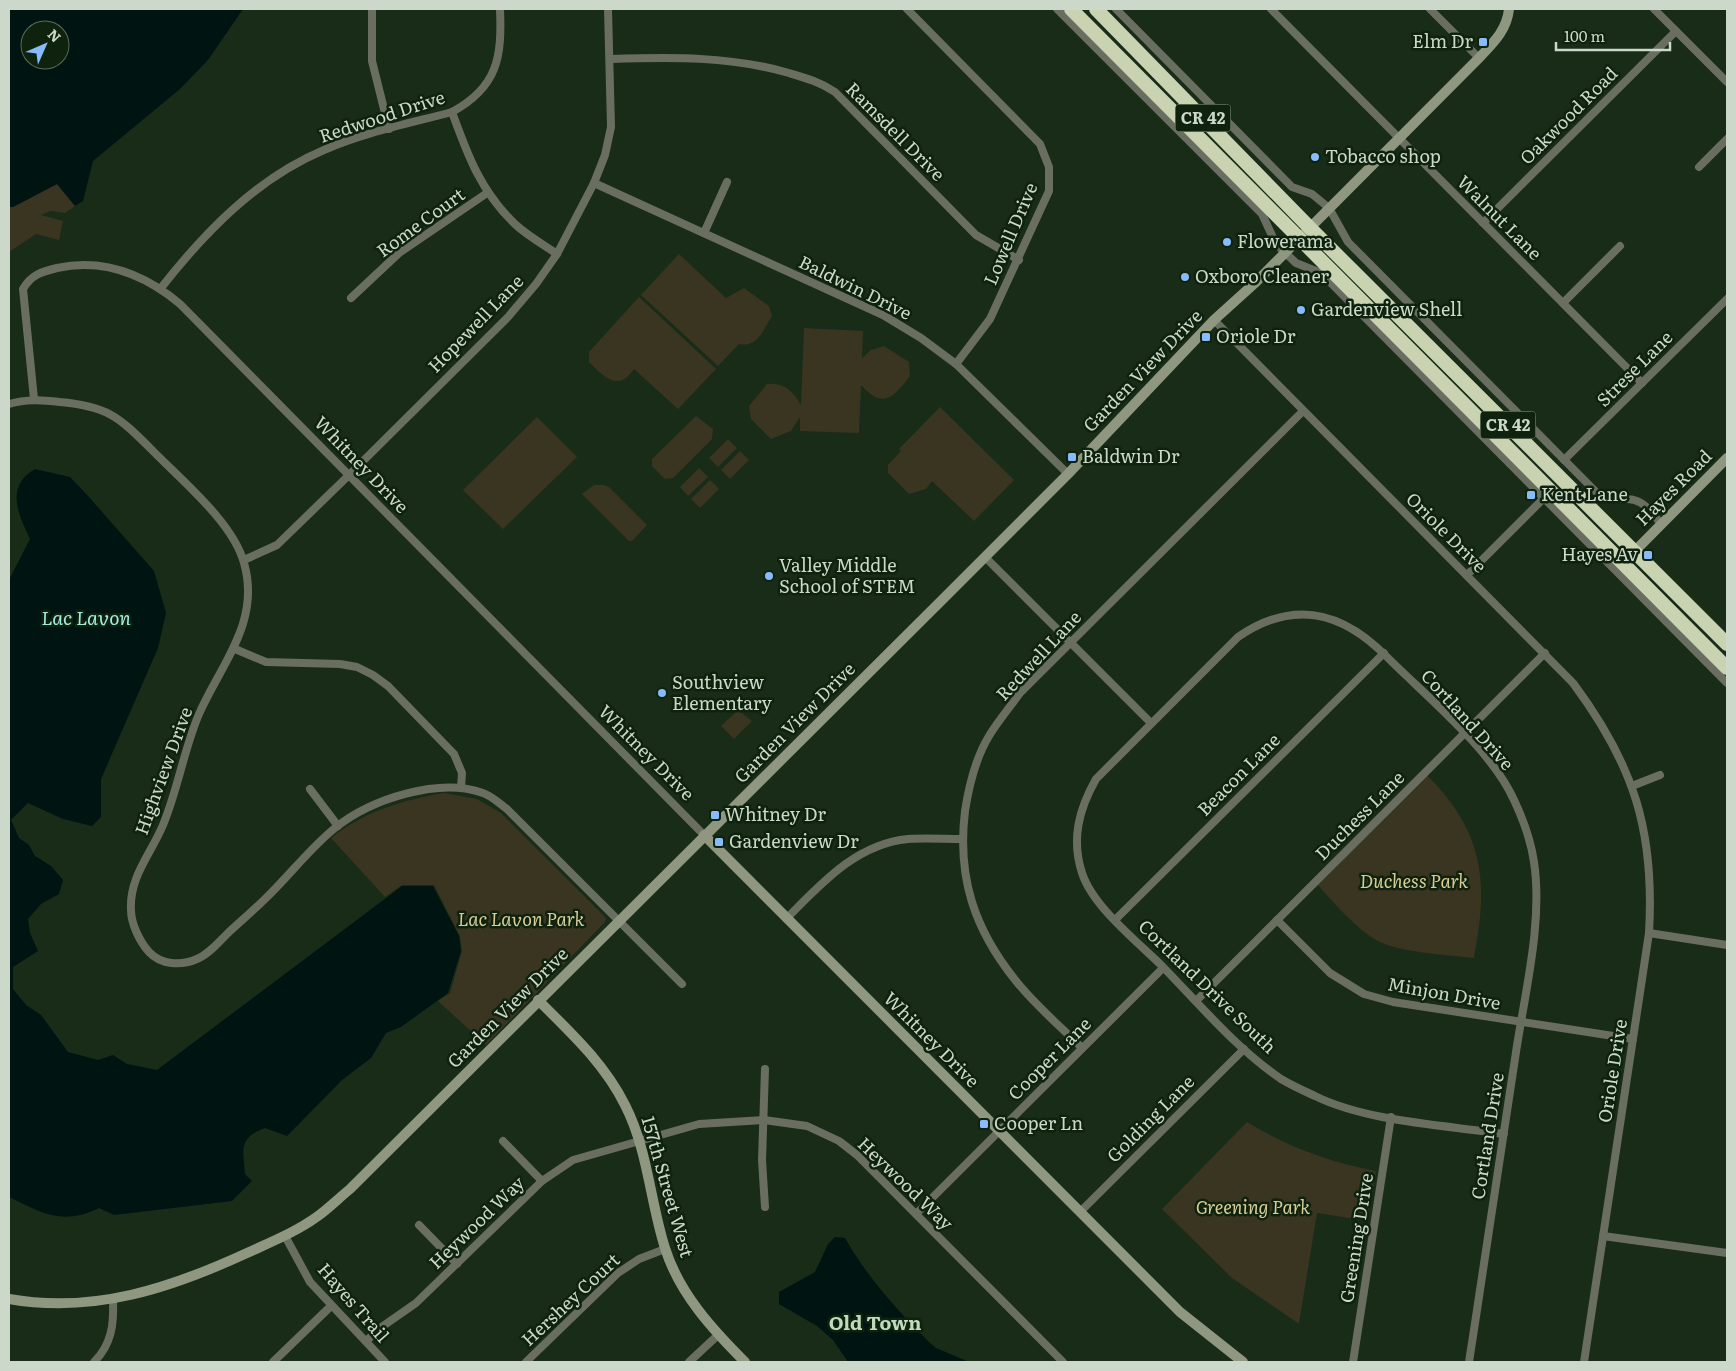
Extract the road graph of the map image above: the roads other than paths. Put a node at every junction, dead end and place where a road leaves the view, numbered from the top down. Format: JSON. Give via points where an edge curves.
{"nodes":[{"id":1,"x":500,"y":9,"type":"edge"},
{"id":2,"x":608,"y":9,"type":"edge"},
{"id":3,"x":907,"y":9,"type":"edge"},
{"id":4,"x":1057,"y":9,"type":"edge"},
{"id":5,"x":1071,"y":9,"type":"edge"},
{"id":6,"x":1096,"y":9,"type":"edge"},
{"id":7,"x":1116,"y":9,"type":"edge"},
{"id":8,"x":1271,"y":9,"type":"edge"},
{"id":9,"x":1430,"y":9,"type":"edge"},
{"id":10,"x":1509,"y":9,"type":"edge"},
{"id":11,"x":1654,"y":9,"type":"edge"},
{"id":12,"x":372,"y":10,"type":"edge"},
{"id":13,"x":1676,"y":31,"type":"junction"},
{"id":14,"x":1480,"y":58,"type":"junction"},
{"id":15,"x":611,"y":59,"type":"junction"},
{"id":16,"x":1727,"y":82,"type":"edge"},
{"id":17,"x":452,"y":112,"type":"junction"},
{"id":18,"x":389,"y":130,"type":"junction"},
{"id":19,"x":1399,"y":138,"type":"junction"},
{"id":20,"x":1727,"y":139,"type":"edge"},
{"id":21,"x":1699,"y":167,"type":"dead end"},
{"id":22,"x":727,"y":182,"type":"dead end"},
{"id":23,"x":594,"y":183,"type":"junction"},
{"id":24,"x":487,"y":193,"type":"junction"},
{"id":25,"x":1329,"y":208,"type":"junction"},
{"id":26,"x":1483,"y":223,"type":"junction"},
{"id":27,"x":1309,"y":227,"type":"junction"},
{"id":28,"x":704,"y":233,"type":"junction"},
{"id":29,"x":1298,"y":238,"type":"junction"},
{"id":30,"x":1620,"y":246,"type":"dead end"},
{"id":31,"x":1285,"y":252,"type":"junction"},
{"id":32,"x":557,"y":254,"type":"junction"},
{"id":33,"x":1019,"y":260,"type":"junction"},
{"id":34,"x":161,"y":288,"type":"junction"},
{"id":35,"x":351,"y":298,"type":"dead end"},
{"id":36,"x":1727,"y":299,"type":"edge"},
{"id":37,"x":1563,"y":303,"type":"junction"},
{"id":38,"x":1214,"y":320,"type":"junction"},
{"id":39,"x":956,"y":364,"type":"junction"},
{"id":40,"x":1642,"y":383,"type":"junction"},
{"id":41,"x":34,"y":399,"type":"junction"},
{"id":42,"x":9,"y":404,"type":"edge"},
{"id":43,"x":1304,"y":411,"type":"junction"},
{"id":44,"x":1727,"y":458,"type":"edge"},
{"id":45,"x":1564,"y":460,"type":"junction"},
{"id":46,"x":1068,"y":474,"type":"junction"},
{"id":47,"x":348,"y":476,"type":"junction"},
{"id":48,"x":1547,"y":495,"type":"junction"},
{"id":49,"x":1661,"y":524,"type":"junction"},
{"id":50,"x":1634,"y":552,"type":"junction"},
{"id":51,"x":985,"y":557,"type":"junction"},
{"id":52,"x":244,"y":560,"type":"junction"},
{"id":53,"x":1624,"y":562,"type":"junction"},
{"id":54,"x":1467,"y":575,"type":"junction"},
{"id":55,"x":1071,"y":642,"type":"junction"},
{"id":56,"x":1727,"y":644,"type":"edge"},
{"id":57,"x":235,"y":649,"type":"junction"},
{"id":58,"x":1384,"y":653,"type":"junction"},
{"id":59,"x":1545,"y":653,"type":"junction"},
{"id":60,"x":1727,"y":668,"type":"edge"},
{"id":61,"x":1727,"y":683,"type":"edge"},
{"id":62,"x":1151,"y":723,"type":"junction"},
{"id":63,"x":1464,"y":733,"type":"junction"},
{"id":64,"x":1660,"y":775,"type":"dead end"},
{"id":65,"x":1632,"y":786,"type":"junction"},
{"id":66,"x":460,"y":788,"type":"junction"},
{"id":67,"x":310,"y":789,"type":"dead end"},
{"id":68,"x":338,"y":826,"type":"junction"},
{"id":69,"x":704,"y":835,"type":"junction"},
{"id":70,"x":962,"y":839,"type":"junction"},
{"id":71,"x":787,"y":918,"type":"junction"},
{"id":72,"x":1116,"y":919,"type":"junction"},
{"id":73,"x":618,"y":920,"type":"junction"},
{"id":74,"x":1277,"y":920,"type":"junction"},
{"id":75,"x":1649,"y":934,"type":"junction"},
{"id":76,"x":1727,"y":945,"type":"edge"},
{"id":77,"x":1163,"y":968,"type":"junction"},
{"id":78,"x":682,"y":984,"type":"dead end"},
{"id":79,"x":538,"y":1000,"type":"junction"},
{"id":80,"x":1196,"y":1000,"type":"junction"},
{"id":81,"x":1521,"y":1022,"type":"junction"},
{"id":82,"x":1633,"y":1039,"type":"junction"},
{"id":83,"x":1082,"y":1048,"type":"junction"},
{"id":84,"x":1244,"y":1049,"type":"junction"},
{"id":85,"x":765,"y":1068,"type":"dead end"},
{"id":86,"x":1391,"y":1117,"type":"junction"},
{"id":87,"x":764,"y":1120,"type":"junction"},
{"id":88,"x":999,"y":1131,"type":"junction"},
{"id":89,"x":1504,"y":1134,"type":"junction"},
{"id":90,"x":639,"y":1140,"type":"junction"},
{"id":91,"x":503,"y":1141,"type":"dead end"},
{"id":92,"x":542,"y":1181,"type":"junction"},
{"id":93,"x":766,"y":1207,"type":"dead end"},
{"id":94,"x":1080,"y":1212,"type":"junction"},
{"id":95,"x":916,"y":1214,"type":"junction"},
{"id":96,"x":419,"y":1225,"type":"dead end"},
{"id":97,"x":285,"y":1236,"type":"junction"},
{"id":98,"x":1603,"y":1236,"type":"junction"},
{"id":99,"x":665,"y":1249,"type":"junction"},
{"id":100,"x":1727,"y":1253,"type":"edge"},
{"id":101,"x":457,"y":1264,"type":"junction"},
{"id":102,"x":113,"y":1299,"type":"junction"},
{"id":103,"x":9,"y":1300,"type":"edge"},
{"id":104,"x":331,"y":1306,"type":"junction"},
{"id":105,"x":718,"y":1335,"type":"junction"},
{"id":106,"x":366,"y":1342,"type":"junction"},
{"id":107,"x":94,"y":1362,"type":"edge"},
{"id":108,"x":273,"y":1362,"type":"edge"},
{"id":109,"x":385,"y":1362,"type":"edge"},
{"id":110,"x":526,"y":1362,"type":"edge"},
{"id":111,"x":690,"y":1362,"type":"edge"},
{"id":112,"x":745,"y":1362,"type":"edge"},
{"id":113,"x":1064,"y":1362,"type":"edge"},
{"id":114,"x":1242,"y":1362,"type":"edge"},
{"id":115,"x":1353,"y":1362,"type":"edge"},
{"id":116,"x":1469,"y":1362,"type":"edge"},
{"id":117,"x":1584,"y":1362,"type":"edge"}],
"edges":[{"from":1,"to":17,"type":"street","name":"Redwood Drive","via":[[501,40],[491,78],[467,104]]},
{"from":2,"to":15,"type":"street","name":"Hopewell Lane"},
{"from":3,"to":33,"type":"street","name":"Lowell Drive","via":[[1040,144],[1049,167],[1049,191]]},
{"from":4,"to":31,"type":"street","via":[[1262,214],[1276,244]]},
{"from":5,"to":29,"type":"highway","number":"CR 42"},
{"from":6,"to":27,"type":"highway","number":"CR 42"},
{"from":7,"to":25,"type":"street","via":[[1292,187],[1312,194]]},
{"from":8,"to":19,"type":"street","name":"Walnut Lane"},
{"from":9,"to":14,"type":"street"},
{"from":10,"to":14,"type":"street","name":"Garden View Drive","via":[[1499,37]]},
{"from":11,"to":13,"type":"street"},
{"from":12,"to":18,"type":"street","via":[[372,61]]},
{"from":13,"to":16,"type":"street"},
{"from":13,"to":26,"type":"street","name":"Oakwood Road"},
{"from":14,"to":19,"type":"street","name":"Garden View Drive"},
{"from":15,"to":23,"type":"street","name":"Hopewell Lane","via":[[611,127]]},
{"from":15,"to":33,"type":"street","name":"Ramsdell Drive","via":[[721,59],[822,83],[835,92],[976,235]]},
{"from":17,"to":18,"type":"street","name":"Redwood Drive"},
{"from":17,"to":24,"type":"street","via":[[473,167]]},
{"from":18,"to":34,"type":"street","name":"Redwood Drive","via":[[324,150],[269,180],[191,250]]},
{"from":19,"to":25,"type":"street","name":"Garden View Drive"},
{"from":19,"to":26,"type":"street","name":"Walnut Lane"},
{"from":20,"to":21,"type":"street"},
{"from":22,"to":28,"type":"street"},
{"from":23,"to":28,"type":"street","name":"Baldwin Drive"},
{"from":23,"to":32,"type":"street","name":"Hopewell Lane"},
{"from":24,"to":32,"type":"street","via":[[517,226]]},
{"from":24,"to":35,"type":"street","name":"Rome Court","via":[[399,253]]},
{"from":25,"to":27,"type":"street","name":"Garden View Drive"},
{"from":25,"to":45,"type":"street","via":[[1348,242]]},
{"from":26,"to":37,"type":"street","name":"Walnut Lane"},
{"from":27,"to":29,"type":"street","name":"Garden View Drive"},
{"from":27,"to":50,"type":"highway","number":"CR 42"},
{"from":28,"to":39,"type":"street","name":"Baldwin Drive","via":[[883,315]]},
{"from":29,"to":31,"type":"street","name":"Garden View Drive"},
{"from":29,"to":48,"type":"highway","number":"CR 42"},
{"from":30,"to":37,"type":"street"},
{"from":31,"to":38,"type":"street","name":"Garden View Drive"},
{"from":31,"to":48,"type":"street","via":[[1296,263],[1321,273]]},
{"from":32,"to":47,"type":"street","name":"Hopewell Lane","via":[[508,318]]},
{"from":33,"to":39,"type":"street","name":"Lowell Drive","via":[[990,319]]},
{"from":34,"to":41,"type":"street","name":"Whitney Drive","via":[[130,272],[101,264],[76,264],[29,278],[23,289]]},
{"from":34,"to":47,"type":"street","name":"Whitney Drive"},
{"from":36,"to":40,"type":"street","name":"Strese Lane"},
{"from":37,"to":40,"type":"street","name":"Walnut Lane"},
{"from":38,"to":43,"type":"street","name":"Oriole Drive"},
{"from":38,"to":46,"type":"street","name":"Garden View Drive"},
{"from":39,"to":46,"type":"street","name":"Baldwin Drive"},
{"from":40,"to":45,"type":"street","name":"Strese Lane"},
{"from":41,"to":42,"type":"street","name":"Highview Drive"},
{"from":41,"to":52,"type":"street","name":"Highview Drive","via":[[88,405],[108,412],[127,425],[222,521]]},
{"from":43,"to":54,"type":"street","name":"Oriole Drive"},
{"from":43,"to":55,"type":"street","name":"Redwell Lane"},
{"from":44,"to":49,"type":"street","name":"Hayes Road"},
{"from":45,"to":49,"type":"street","via":[[1599,495],[1642,503]]},
{"from":46,"to":51,"type":"street","name":"Garden View Drive"},
{"from":47,"to":52,"type":"street","name":"Hopewell Lane","via":[[277,545]]},
{"from":47,"to":69,"type":"street","name":"Whitney Drive"},
{"from":48,"to":53,"type":"highway","number":"CR 42"},
{"from":48,"to":54,"type":"street"},
{"from":48,"to":61,"type":"street"},
{"from":49,"to":50,"type":"street","name":"Hayes Road"},
{"from":50,"to":53,"type":"street","name":"Hayes Road"},
{"from":50,"to":56,"type":"highway","number":"CR 42"},
{"from":51,"to":55,"type":"street"},
{"from":51,"to":69,"type":"street","name":"Garden View Drive"},
{"from":52,"to":57,"type":"street","name":"Highview Drive","via":[[249,584],[248,606]]},
{"from":53,"to":60,"type":"highway","number":"CR 42"},
{"from":54,"to":59,"type":"street","name":"Oriole Drive"},
{"from":55,"to":62,"type":"street"},
{"from":55,"to":70,"type":"street","name":"Redwell Lane","via":[[1020,693],[989,735],[968,787]]},
{"from":57,"to":66,"type":"street","via":[[266,662],[340,664],[374,675],[454,754],[462,773]]},
{"from":57,"to":68,"type":"street","name":"Highview Drive","via":[[199,715],[163,825],[134,881],[130,912],[141,943],[152,956],[168,963],[185,964],[201,958]]},
{"from":58,"to":62,"type":"street","name":"Cortland Drive","via":[[1352,627],[1334,618],[1305,613],[1274,617],[1238,637]]},
{"from":58,"to":63,"type":"street","name":"Cortland Drive"},
{"from":58,"to":72,"type":"street","name":"Beacon Lane"},
{"from":59,"to":63,"type":"street","name":"Duchess Lane"},
{"from":59,"to":65,"type":"street","name":"Oriole Drive","via":[[1597,715]]},
{"from":62,"to":72,"type":"street","name":"Cortland Drive South","via":[[1096,779],[1084,800],[1078,822],[1076,849],[1082,874],[1095,897]]},
{"from":63,"to":74,"type":"street","name":"Duchess Lane"},
{"from":63,"to":81,"type":"street","name":"Cortland Drive","via":[[1495,769],[1513,798],[1526,829],[1534,862],[1536,914]]},
{"from":64,"to":65,"type":"street"},
{"from":65,"to":75,"type":"street","name":"Oriole Drive","via":[[1649,860]]},
{"from":66,"to":68,"type":"street","name":"Highview Drive","via":[[434,788],[391,799],[363,810]]},
{"from":66,"to":73,"type":"street","name":"Highview Drive","via":[[485,794],[507,809]]},
{"from":67,"to":68,"type":"street"},
{"from":69,"to":71,"type":"street","name":"Whitney Drive"},
{"from":69,"to":73,"type":"street","name":"Garden View Drive"},
{"from":70,"to":71,"type":"street","via":[[906,839],[866,851],[835,871]]},
{"from":70,"to":83,"type":"street","name":"Redwell Lane","via":[[969,894],[990,945],[1016,981]]},
{"from":71,"to":88,"type":"street","name":"Whitney Drive"},
{"from":72,"to":77,"type":"street","name":"Cortland Drive South"},
{"from":73,"to":78,"type":"street","name":"Highview Drive"},
{"from":73,"to":79,"type":"street","name":"Garden View Drive"},
{"from":74,"to":80,"type":"street","name":"Duchess Lane"},
{"from":74,"to":81,"type":"street","name":"Minjon Drive","via":[[1330,973],[1364,994],[1393,1002]]},
{"from":75,"to":76,"type":"street"},
{"from":75,"to":82,"type":"street","name":"Oriole Drive"},
{"from":77,"to":80,"type":"street","name":"Cortland Drive South"},
{"from":77,"to":83,"type":"street","name":"Cooper Lane"},
{"from":79,"to":90,"type":"street","name":"157th Street West","via":[[605,1070],[626,1106]]},
{"from":79,"to":97,"type":"street","name":"Garden View Drive","via":[[350,1189],[317,1216]]},
{"from":80,"to":84,"type":"street","name":"Cortland Drive South"},
{"from":81,"to":82,"type":"street","name":"Minjon Drive"},
{"from":81,"to":89,"type":"street","name":"Cortland Drive"},
{"from":82,"to":98,"type":"street","name":"Oriole Drive"},
{"from":83,"to":88,"type":"street","name":"Cooper Lane"},
{"from":84,"to":86,"type":"street","name":"Cortland Drive South","via":[[1282,1079],[1316,1097],[1352,1110]]},
{"from":84,"to":94,"type":"street","name":"Golding Lane"},
{"from":85,"to":87,"type":"street"},
{"from":86,"to":89,"type":"street","name":"Cortland Drive South"},
{"from":86,"to":115,"type":"street","name":"Greening Drive"},
{"from":87,"to":90,"type":"street","name":"Heywood Way","via":[[699,1124]]},
{"from":87,"to":93,"type":"street","via":[[762,1160]]},
{"from":87,"to":95,"type":"street","name":"Heywood Way","via":[[807,1126],[839,1141]]},
{"from":88,"to":94,"type":"street","name":"Whitney Drive"},
{"from":88,"to":95,"type":"street","name":"Cooper Lane"},
{"from":89,"to":116,"type":"street","name":"Cortland Drive"},
{"from":90,"to":92,"type":"street","name":"Heywood Way","via":[[573,1160]]},
{"from":90,"to":99,"type":"street","name":"157th Street West"},
{"from":91,"to":92,"type":"street"},
{"from":92,"to":101,"type":"street","name":"Heywood Way"},
{"from":94,"to":114,"type":"street","name":"Whitney Drive","via":[[1180,1312]]},
{"from":95,"to":113,"type":"street","name":"Heywood Way"},
{"from":96,"to":101,"type":"street"},
{"from":97,"to":102,"type":"street","name":"Garden View Drive","via":[[196,1276]]},
{"from":97,"to":104,"type":"street","name":"Hayes Trail","via":[[310,1282]]},
{"from":98,"to":100,"type":"street"},
{"from":98,"to":117,"type":"street","name":"Oriole Drive"},
{"from":99,"to":105,"type":"street","name":"157th Street West","via":[[686,1295]]},
{"from":99,"to":110,"type":"street","name":"Hershey Court","via":[[639,1259],[618,1273]]},
{"from":101,"to":106,"type":"street","name":"Heywood Way","via":[[416,1303]]},
{"from":102,"to":103,"type":"street","name":"Garden View Drive","via":[[68,1303]]},
{"from":102,"to":107,"type":"street","via":[[114,1325],[105,1352]]},
{"from":104,"to":106,"type":"street","name":"Hayes Trail"},
{"from":104,"to":108,"type":"street"},
{"from":105,"to":111,"type":"street"},
{"from":105,"to":112,"type":"street","name":"157th Street West"},
{"from":106,"to":109,"type":"street","name":"Hayes Trail"}]}
